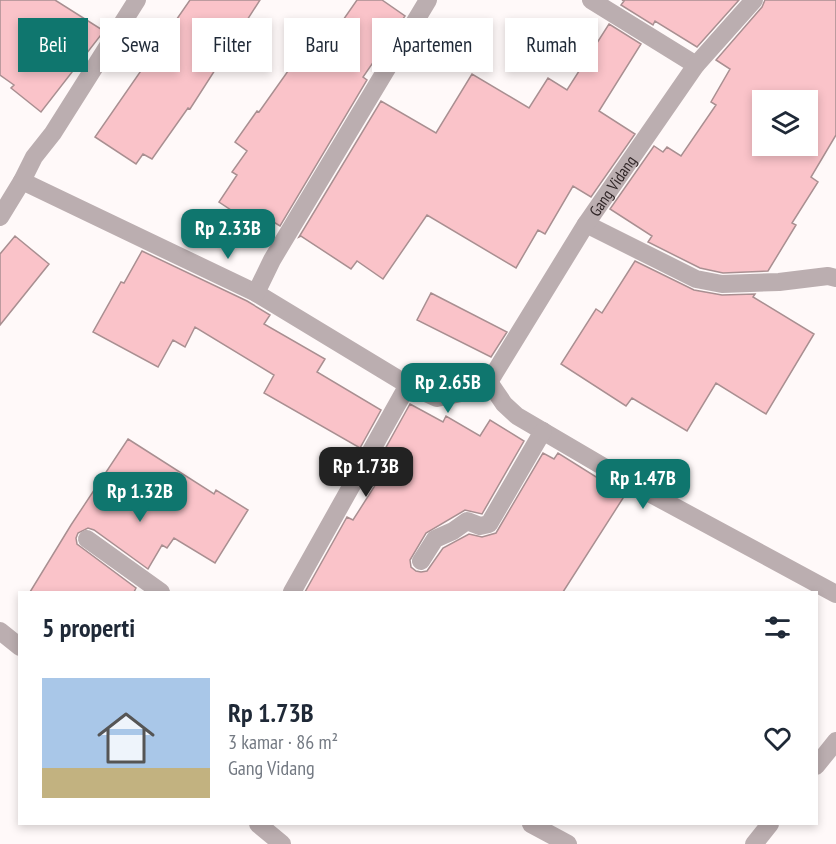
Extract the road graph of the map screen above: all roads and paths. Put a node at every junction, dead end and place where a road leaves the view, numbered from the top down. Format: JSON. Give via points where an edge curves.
{"nodes":[{"id":1,"x":137,"y":0,"type":"edge"},
{"id":2,"x":428,"y":0,"type":"edge"},
{"id":3,"x":591,"y":0,"type":"edge"},
{"id":4,"x":754,"y":0,"type":"edge"},
{"id":5,"x":696,"y":65,"type":"junction"},
{"id":6,"x":22,"y":181,"type":"junction"},
{"id":7,"x":0,"y":217,"type":"edge"},
{"id":8,"x":586,"y":224,"type":"junction"},
{"id":9,"x":836,"y":278,"type":"edge"},
{"id":10,"x":259,"y":286,"type":"junction"},
{"id":11,"x":489,"y":382,"type":"junction"},
{"id":12,"x":408,"y":385,"type":"junction"},
{"id":13,"x":543,"y":431,"type":"junction"},
{"id":14,"x":87,"y":540,"type":"dead end"},
{"id":15,"x":421,"y":561,"type":"dead end"},
{"id":16,"x":160,"y":591,"type":"edge"},
{"id":17,"x":293,"y":591,"type":"edge"},
{"id":18,"x":836,"y":594,"type":"edge"},
{"id":19,"x":0,"y":631,"type":"edge"},
{"id":20,"x":18,"y":644,"type":"edge"},
{"id":21,"x":836,"y":741,"type":"edge"},
{"id":22,"x":818,"y":764,"type":"edge"},
{"id":23,"x":259,"y":825,"type":"edge"},
{"id":24,"x":533,"y":825,"type":"edge"},
{"id":25,"x":769,"y":825,"type":"edge"},
{"id":26,"x":282,"y":844,"type":"edge"},
{"id":27,"x":568,"y":844,"type":"edge"},
{"id":28,"x":754,"y":844,"type":"edge"}],
"edges":[{"from":1,"to":6,"type":"street"},
{"from":2,"to":10,"type":"street"},
{"from":3,"to":5,"type":"street"},
{"from":4,"to":5,"type":"street","name":"Gang Vidang"},
{"from":5,"to":8,"type":"street","name":"Gang Vidang"},
{"from":6,"to":7,"type":"street"},
{"from":6,"to":10,"type":"street"},
{"from":8,"to":9,"type":"street","via":[[696,279],[722,284]]},
{"from":8,"to":11,"type":"street","name":"Gang Vidang"},
{"from":10,"to":12,"type":"street"},
{"from":11,"to":12,"type":"street","via":[[436,398]]},
{"from":11,"to":13,"type":"street","via":[[517,416]]},
{"from":12,"to":17,"type":"street"},
{"from":13,"to":15,"type":"street","via":[[489,524],[480,526],[467,521],[435,539]]},
{"from":13,"to":18,"type":"street"},
{"from":14,"to":16,"type":"street"},
{"from":19,"to":20,"type":"street"},
{"from":21,"to":22,"type":"street"},
{"from":23,"to":26,"type":"street"},
{"from":24,"to":27,"type":"street"},
{"from":25,"to":28,"type":"street"}]}
